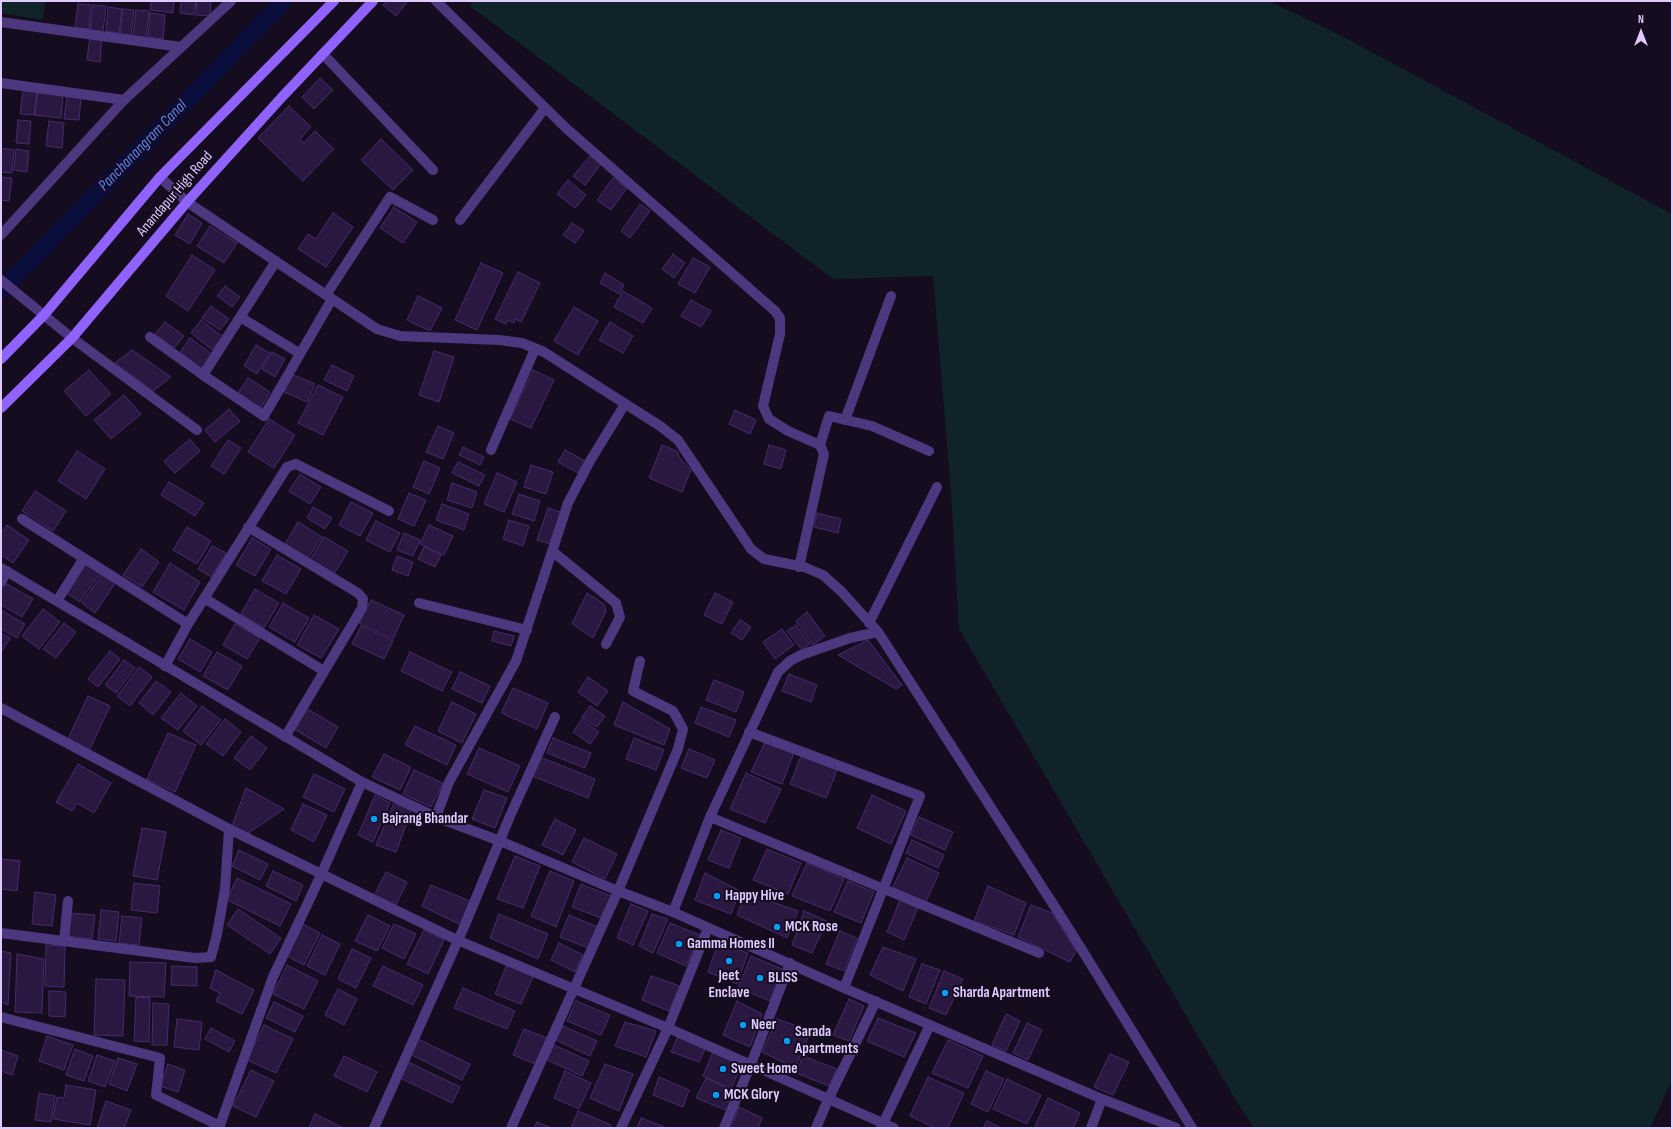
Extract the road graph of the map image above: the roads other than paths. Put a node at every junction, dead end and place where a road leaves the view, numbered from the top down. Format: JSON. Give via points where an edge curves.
{"nodes":[{"id":1,"x":231,"y":1,"type":"edge"},
{"id":2,"x":334,"y":1,"type":"edge"},
{"id":3,"x":373,"y":1,"type":"edge"},
{"id":4,"x":436,"y":1,"type":"edge"},
{"id":5,"x":1,"y":22,"type":"edge"},
{"id":6,"x":181,"y":47,"type":"junction"},
{"id":7,"x":323,"y":54,"type":"junction"},
{"id":8,"x":1,"y":83,"type":"edge"},
{"id":9,"x":124,"y":100,"type":"junction"},
{"id":10,"x":544,"y":108,"type":"junction"},
{"id":11,"x":433,"y":170,"type":"dead end"},
{"id":12,"x":160,"y":177,"type":"junction"},
{"id":13,"x":187,"y":202,"type":"junction"},
{"id":14,"x":433,"y":220,"type":"dead end"},
{"id":15,"x":460,"y":220,"type":"dead end"},
{"id":16,"x":1,"y":235,"type":"edge"},
{"id":17,"x":276,"y":261,"type":"junction"},
{"id":18,"x":1,"y":280,"type":"edge"},
{"id":19,"x":891,"y":296,"type":"dead end"},
{"id":20,"x":329,"y":297,"type":"junction"},
{"id":21,"x":44,"y":315,"type":"junction"},
{"id":22,"x":240,"y":317,"type":"junction"},
{"id":23,"x":150,"y":337,"type":"dead end"},
{"id":24,"x":72,"y":338,"type":"junction"},
{"id":25,"x":535,"y":349,"type":"junction"},
{"id":26,"x":299,"y":353,"type":"junction"},
{"id":27,"x":1,"y":359,"type":"edge"},
{"id":28,"x":203,"y":375,"type":"junction"},
{"id":29,"x":625,"y":404,"type":"junction"},
{"id":30,"x":1,"y":408,"type":"edge"},
{"id":31,"x":845,"y":420,"type":"junction"},
{"id":32,"x":198,"y":430,"type":"dead end"},
{"id":33,"x":820,"y":445,"type":"junction"},
{"id":34,"x":491,"y":450,"type":"dead end"},
{"id":35,"x":929,"y":451,"type":"dead end"},
{"id":36,"x":937,"y":486,"type":"dead end"},
{"id":37,"x":389,"y":511,"type":"dead end"},
{"id":38,"x":22,"y":519,"type":"dead end"},
{"id":39,"x":248,"y":527,"type":"junction"},
{"id":40,"x":552,"y":551,"type":"junction"},
{"id":41,"x":84,"y":558,"type":"junction"},
{"id":42,"x":799,"y":567,"type":"junction"},
{"id":43,"x":4,"y":570,"type":"edge"},
{"id":44,"x":1,"y":582,"type":"edge"},
{"id":45,"x":204,"y":598,"type":"junction"},
{"id":46,"x":57,"y":601,"type":"junction"},
{"id":47,"x":419,"y":603,"type":"dead end"},
{"id":48,"x":870,"y":623,"type":"junction"},
{"id":49,"x":188,"y":624,"type":"junction"},
{"id":50,"x":527,"y":630,"type":"junction"},
{"id":51,"x":878,"y":632,"type":"junction"},
{"id":52,"x":606,"y":644,"type":"dead end"},
{"id":53,"x":640,"y":661,"type":"dead end"},
{"id":54,"x":165,"y":666,"type":"junction"},
{"id":55,"x":324,"y":671,"type":"junction"},
{"id":56,"x":1,"y":708,"type":"edge"},
{"id":57,"x":555,"y":717,"type":"dead end"},
{"id":58,"x":749,"y":732,"type":"junction"},
{"id":59,"x":285,"y":737,"type":"junction"},
{"id":60,"x":362,"y":782,"type":"junction"},
{"id":61,"x":436,"y":817,"type":"junction"},
{"id":62,"x":710,"y":818,"type":"junction"},
{"id":63,"x":229,"y":829,"type":"junction"},
{"id":64,"x":500,"y":841,"type":"junction"},
{"id":65,"x":321,"y":875,"type":"junction"},
{"id":66,"x":883,"y":890,"type":"junction"},
{"id":67,"x":618,"y":891,"type":"junction"},
{"id":68,"x":68,"y":901,"type":"dead end"},
{"id":69,"x":673,"y":912,"type":"junction"},
{"id":70,"x":708,"y":928,"type":"junction"},
{"id":71,"x":1,"y":933,"type":"edge"},
{"id":72,"x":458,"y":940,"type":"junction"},
{"id":73,"x":64,"y":941,"type":"junction"},
{"id":74,"x":1039,"y":954,"type":"dead end"},
{"id":75,"x":790,"y":963,"type":"junction"},
{"id":76,"x":574,"y":988,"type":"junction"},
{"id":77,"x":844,"y":988,"type":"junction"},
{"id":78,"x":876,"y":1001,"type":"junction"},
{"id":79,"x":1,"y":1017,"type":"edge"},
{"id":80,"x":930,"y":1025,"type":"junction"},
{"id":81,"x":668,"y":1028,"type":"junction"},
{"id":82,"x":751,"y":1064,"type":"junction"},
{"id":83,"x":1102,"y":1099,"type":"junction"},
{"id":84,"x":828,"y":1100,"type":"junction"},
{"id":85,"x":882,"y":1126,"type":"edge"},
{"id":86,"x":220,"y":1127,"type":"edge"},
{"id":87,"x":374,"y":1128,"type":"edge"},
{"id":88,"x":511,"y":1128,"type":"edge"},
{"id":89,"x":621,"y":1128,"type":"edge"},
{"id":90,"x":724,"y":1128,"type":"edge"},
{"id":91,"x":816,"y":1128,"type":"edge"},
{"id":92,"x":894,"y":1128,"type":"edge"},
{"id":93,"x":1091,"y":1128,"type":"edge"},
{"id":94,"x":1176,"y":1128,"type":"edge"},
{"id":95,"x":1192,"y":1128,"type":"edge"}],
"edges":[{"from":1,"to":6,"type":"street"},
{"from":2,"to":12,"type":"main road","name":"Anandapur High Road"},
{"from":3,"to":7,"type":"main road","name":"Anandapur High Road"},
{"from":4,"to":10,"type":"street"},
{"from":5,"to":6,"type":"street"},
{"from":6,"to":9,"type":"street"},
{"from":7,"to":11,"type":"street"},
{"from":7,"to":13,"type":"main road","name":"Anandapur High Road"},
{"from":8,"to":9,"type":"street"},
{"from":9,"to":16,"type":"street"},
{"from":10,"to":15,"type":"street"},
{"from":10,"to":33,"type":"street","via":[[775,311],[780,318],[780,334],[763,406],[769,419],[788,431]]},
{"from":12,"to":13,"type":"street"},
{"from":12,"to":21,"type":"main road","name":"Anandapur High Road"},
{"from":13,"to":17,"type":"street"},
{"from":13,"to":24,"type":"main road","name":"Anandapur High Road"},
{"from":14,"to":20,"type":"street","via":[[390,196]]},
{"from":17,"to":20,"type":"street"},
{"from":17,"to":22,"type":"street"},
{"from":18,"to":21,"type":"street"},
{"from":19,"to":31,"type":"street"},
{"from":20,"to":25,"type":"street","via":[[377,329],[400,336],[499,340],[522,343]]},
{"from":20,"to":26,"type":"street"},
{"from":21,"to":24,"type":"street"},
{"from":21,"to":27,"type":"main road","name":"Anandapur High Road"},
{"from":22,"to":26,"type":"street"},
{"from":22,"to":28,"type":"street"},
{"from":23,"to":28,"type":"street"},
{"from":24,"to":30,"type":"main road","name":"Anandapur High Road"},
{"from":24,"to":32,"type":"street"},
{"from":25,"to":29,"type":"street","via":[[544,352]]},
{"from":25,"to":34,"type":"street"},
{"from":26,"to":28,"type":"street","via":[[264,416]]},
{"from":29,"to":40,"type":"street","via":[[568,503]]},
{"from":29,"to":42,"type":"street","via":[[678,440],[751,549],[764,559]]},
{"from":31,"to":33,"type":"street","via":[[829,416]]},
{"from":31,"to":35,"type":"street","via":[[872,426]]},
{"from":33,"to":42,"type":"street","via":[[824,454]]},
{"from":36,"to":48,"type":"street"},
{"from":37,"to":39,"type":"street","via":[[296,464],[290,464]]},
{"from":38,"to":41,"type":"street"},
{"from":39,"to":45,"type":"street"},
{"from":39,"to":55,"type":"street","via":[[358,593],[363,599],[362,608]]},
{"from":40,"to":50,"type":"street"},
{"from":40,"to":52,"type":"street","via":[[616,603],[620,617]]},
{"from":41,"to":46,"type":"street"},
{"from":41,"to":49,"type":"street"},
{"from":42,"to":48,"type":"street","via":[[823,575]]},
{"from":43,"to":44,"type":"street"},
{"from":43,"to":46,"type":"street"},
{"from":45,"to":49,"type":"street"},
{"from":45,"to":55,"type":"street"},
{"from":46,"to":54,"type":"street"},
{"from":47,"to":50,"type":"street"},
{"from":48,"to":51,"type":"street"},
{"from":49,"to":54,"type":"street"},
{"from":50,"to":61,"type":"street","via":[[516,661],[449,782]]},
{"from":51,"to":58,"type":"street","via":[[822,647],[790,661],[778,672]]},
{"from":51,"to":95,"type":"street","via":[[1070,929]]},
{"from":53,"to":67,"type":"street","via":[[633,691],[673,711],[683,729],[678,750]]},
{"from":54,"to":59,"type":"street"},
{"from":55,"to":59,"type":"street"},
{"from":56,"to":63,"type":"street"},
{"from":57,"to":64,"type":"street"},
{"from":58,"to":62,"type":"street"},
{"from":58,"to":66,"type":"street","via":[[920,796]]},
{"from":59,"to":60,"type":"street"},
{"from":60,"to":61,"type":"street"},
{"from":60,"to":65,"type":"street"},
{"from":61,"to":64,"type":"street"},
{"from":62,"to":66,"type":"street"},
{"from":62,"to":69,"type":"street"},
{"from":63,"to":65,"type":"street"},
{"from":63,"to":73,"type":"street","via":[[225,889],[211,957],[195,958]]},
{"from":64,"to":67,"type":"street"},
{"from":64,"to":72,"type":"street"},
{"from":65,"to":72,"type":"street"},
{"from":65,"to":86,"type":"street","via":[[273,977]]},
{"from":66,"to":74,"type":"street"},
{"from":66,"to":77,"type":"street"},
{"from":67,"to":69,"type":"street"},
{"from":67,"to":76,"type":"street"},
{"from":68,"to":73,"type":"street"},
{"from":69,"to":70,"type":"street"},
{"from":70,"to":75,"type":"street"},
{"from":70,"to":81,"type":"street"},
{"from":71,"to":73,"type":"street"},
{"from":72,"to":76,"type":"street"},
{"from":72,"to":87,"type":"street"},
{"from":75,"to":77,"type":"street"},
{"from":75,"to":82,"type":"street"},
{"from":76,"to":81,"type":"street"},
{"from":76,"to":88,"type":"street"},
{"from":77,"to":78,"type":"street"},
{"from":78,"to":80,"type":"street"},
{"from":78,"to":84,"type":"street"},
{"from":79,"to":86,"type":"street","via":[[160,1058],[156,1095]]},
{"from":80,"to":83,"type":"street"},
{"from":80,"to":85,"type":"street"},
{"from":81,"to":82,"type":"street"},
{"from":81,"to":89,"type":"street"},
{"from":82,"to":84,"type":"street"},
{"from":82,"to":90,"type":"street"},
{"from":83,"to":93,"type":"street"},
{"from":83,"to":94,"type":"street"},
{"from":84,"to":85,"type":"street"},
{"from":84,"to":91,"type":"street"},
{"from":85,"to":92,"type":"street"}]}
